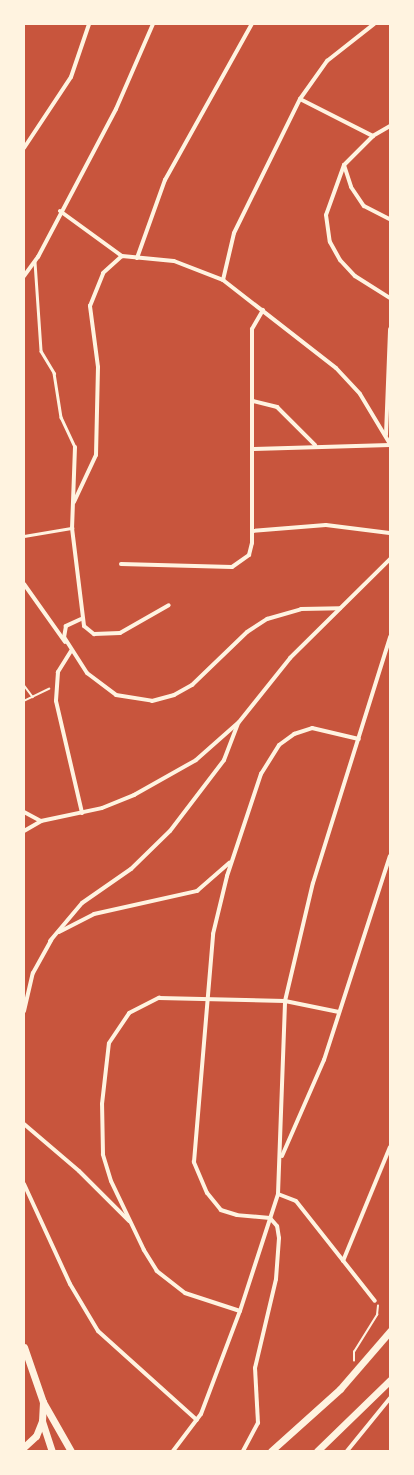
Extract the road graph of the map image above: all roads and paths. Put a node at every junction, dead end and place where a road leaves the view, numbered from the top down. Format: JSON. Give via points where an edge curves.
{"nodes":[{"id":1,"x":89,"y":24,"type":"edge"},
{"id":2,"x":153,"y":24,"type":"edge"},
{"id":3,"x":252,"y":24,"type":"edge"},
{"id":4,"x":374,"y":24,"type":"edge"},
{"id":5,"x":300,"y":99,"type":"junction"},
{"id":6,"x":390,"y":126,"type":"edge"},
{"id":7,"x":372,"y":136,"type":"junction"},
{"id":8,"x":24,"y":148,"type":"edge"},
{"id":9,"x":344,"y":165,"type":"junction"},
{"id":10,"x":60,"y":211,"type":"junction"},
{"id":11,"x":390,"y":219,"type":"edge"},
{"id":12,"x":122,"y":256,"type":"junction"},
{"id":13,"x":137,"y":258,"type":"junction"},
{"id":14,"x":35,"y":262,"type":"junction"},
{"id":15,"x":24,"y":276,"type":"edge"},
{"id":16,"x":223,"y":280,"type":"junction"},
{"id":17,"x":390,"y":298,"type":"edge"},
{"id":18,"x":263,"y":310,"type":"junction"},
{"id":19,"x":390,"y":330,"type":"edge"},
{"id":20,"x":253,"y":401,"type":"junction"},
{"id":21,"x":386,"y":435,"type":"junction"},
{"id":22,"x":390,"y":444,"type":"edge"},
{"id":23,"x":315,"y":445,"type":"junction"},
{"id":24,"x":75,"y":447,"type":"joint"},
{"id":25,"x":252,"y":449,"type":"junction"},
{"id":26,"x":73,"y":504,"type":"junction"},
{"id":27,"x":72,"y":528,"type":"junction"},
{"id":28,"x":252,"y":532,"type":"junction"},
{"id":29,"x":390,"y":533,"type":"edge"},
{"id":30,"x":24,"y":536,"type":"edge"},
{"id":31,"x":390,"y":559,"type":"edge"},
{"id":32,"x":121,"y":564,"type":"dead end"},
{"id":33,"x":24,"y":584,"type":"edge"},
{"id":34,"x":30,"y":596,"type":"junction"},
{"id":35,"x":24,"y":598,"type":"edge"},
{"id":36,"x":169,"y":605,"type":"dead end"},
{"id":37,"x":340,"y":608,"type":"junction"},
{"id":38,"x":81,"y":618,"type":"junction"},
{"id":39,"x":390,"y":636,"type":"edge"},
{"id":40,"x":65,"y":642,"type":"junction"},
{"id":41,"x":71,"y":651,"type":"junction"},
{"id":42,"x":24,"y":684,"type":"edge"},
{"id":43,"x":55,"y":687,"type":"junction"},
{"id":44,"x":33,"y":697,"type":"junction"},
{"id":45,"x":24,"y":701,"type":"edge"},
{"id":46,"x":239,"y":722,"type":"junction"},
{"id":47,"x":359,"y":740,"type":"junction"},
{"id":48,"x":24,"y":812,"type":"edge"},
{"id":49,"x":82,"y":813,"type":"junction"},
{"id":50,"x":41,"y":821,"type":"junction"},
{"id":51,"x":24,"y":831,"type":"edge"},
{"id":52,"x":234,"y":856,"type":"junction"},
{"id":53,"x":390,"y":856,"type":"edge"},
{"id":54,"x":50,"y":941,"type":"junction"},
{"id":55,"x":206,"y":998,"type":"junction"},
{"id":56,"x":285,"y":1001,"type":"junction"},
{"id":57,"x":24,"y":1011,"type":"edge"},
{"id":58,"x":339,"y":1012,"type":"junction"},
{"id":59,"x":24,"y":1124,"type":"edge"},
{"id":60,"x":390,"y":1147,"type":"edge"},
{"id":61,"x":281,"y":1158,"type":"junction"},
{"id":62,"x":24,"y":1184,"type":"edge"},
{"id":63,"x":278,"y":1194,"type":"junction"},
{"id":64,"x":270,"y":1218,"type":"junction"},
{"id":65,"x":132,"y":1224,"type":"junction"},
{"id":66,"x":343,"y":1262,"type":"junction"},
{"id":67,"x":375,"y":1301,"type":"joint"},
{"id":68,"x":240,"y":1311,"type":"junction"},
{"id":69,"x":390,"y":1331,"type":"edge"},
{"id":70,"x":24,"y":1348,"type":"edge"},
{"id":71,"x":358,"y":1369,"type":"junction"},
{"id":72,"x":390,"y":1380,"type":"edge"},
{"id":73,"x":390,"y":1398,"type":"edge"},
{"id":74,"x":43,"y":1402,"type":"junction"},
{"id":75,"x":197,"y":1420,"type":"junction"},
{"id":76,"x":42,"y":1421,"type":"junction"},
{"id":77,"x":180,"y":1444,"type":"junction"},
{"id":78,"x":24,"y":1447,"type":"edge"},
{"id":79,"x":52,"y":1451,"type":"edge"},
{"id":80,"x":71,"y":1451,"type":"edge"},
{"id":81,"x":173,"y":1451,"type":"edge"},
{"id":82,"x":177,"y":1451,"type":"edge"},
{"id":83,"x":243,"y":1451,"type":"edge"},
{"id":84,"x":271,"y":1451,"type":"edge"},
{"id":85,"x":317,"y":1451,"type":"edge"},
{"id":86,"x":347,"y":1451,"type":"edge"}],
"edges":[{"from":1,"to":8,"type":"street","via":[[71,77]]},
{"from":2,"to":10,"type":"street","via":[[116,110]]},
{"from":3,"to":13,"type":"street","via":[[165,180]]},
{"from":4,"to":5,"type":"street","via":[[328,61]]},
{"from":5,"to":7,"type":"street"},
{"from":5,"to":16,"type":"street","via":[[234,233]]},
{"from":6,"to":7,"type":"street"},
{"from":7,"to":9,"type":"street"},
{"from":9,"to":11,"type":"street","via":[[351,187],[364,206]]},
{"from":9,"to":17,"type":"street","via":[[326,216],[330,242],[346,268]]},
{"from":10,"to":12,"type":"street"},
{"from":10,"to":14,"type":"street"},
{"from":12,"to":13,"type":"street"},
{"from":12,"to":26,"type":"street","via":[[103,272],[90,306],[98,367],[96,455]]},
{"from":13,"to":16,"type":"street","via":[[174,261]]},
{"from":14,"to":15,"type":"street"},
{"from":14,"to":24,"type":"lane","via":[[40,345],[54,373],[61,417]]},
{"from":16,"to":18,"type":"street"},
{"from":18,"to":20,"type":"street","via":[[252,329]]},
{"from":18,"to":21,"type":"street","via":[[336,368]]},
{"from":19,"to":21,"type":"street"},
{"from":20,"to":23,"type":"street","via":[[277,407]]},
{"from":20,"to":25,"type":"street"},
{"from":21,"to":22,"type":"street"},
{"from":22,"to":23,"type":"street"},
{"from":23,"to":25,"type":"street"},
{"from":24,"to":26,"type":"street"},
{"from":25,"to":28,"type":"street"},
{"from":26,"to":27,"type":"street"},
{"from":27,"to":30,"type":"lane"},
{"from":27,"to":38,"type":"street"},
{"from":28,"to":29,"type":"street","via":[[326,525]]},
{"from":28,"to":32,"type":"street","via":[[249,555],[236,566]]},
{"from":31,"to":37,"type":"street"},
{"from":33,"to":34,"type":"street"},
{"from":34,"to":35,"type":"street"},
{"from":34,"to":40,"type":"street"},
{"from":36,"to":38,"type":"street","via":[[130,628],[111,635],[94,634]]},
{"from":37,"to":41,"type":"street","via":[[301,609],[268,619],[247,632],[192,684],[158,700],[140,700],[106,689]]},
{"from":37,"to":46,"type":"street","via":[[279,669]]},
{"from":38,"to":40,"type":"street","via":[[66,626]]},
{"from":39,"to":47,"type":"street"},
{"from":40,"to":41,"type":"street"},
{"from":41,"to":43,"type":"street","via":[[63,658]]},
{"from":42,"to":44,"type":"path"},
{"from":43,"to":44,"type":"path"},
{"from":43,"to":49,"type":"street","via":[[69,767]]},
{"from":44,"to":45,"type":"path"},
{"from":46,"to":49,"type":"street","via":[[196,760],[171,776],[134,795]]},
{"from":46,"to":54,"type":"street","via":[[224,760],[181,818],[144,858],[82,902]]},
{"from":47,"to":52,"type":"street","via":[[312,728],[294,734],[279,745],[261,774]]},
{"from":47,"to":56,"type":"street","via":[[312,883]]},
{"from":48,"to":50,"type":"street"},
{"from":49,"to":50,"type":"street"},
{"from":50,"to":51,"type":"street"},
{"from":52,"to":54,"type":"street","via":[[220,874],[197,891],[80,918]]},
{"from":52,"to":55,"type":"street","via":[[213,934]]},
{"from":53,"to":58,"type":"street"},
{"from":54,"to":57,"type":"street","via":[[33,973]]},
{"from":55,"to":56,"type":"street"},
{"from":55,"to":64,"type":"street","via":[[194,1138],[196,1171],[221,1210]]},
{"from":55,"to":65,"type":"street","via":[[172,997],[138,1005],[121,1021],[109,1043],[101,1141],[111,1181]]},
{"from":56,"to":58,"type":"street"},
{"from":56,"to":61,"type":"street"},
{"from":58,"to":61,"type":"street","via":[[313,1087]]},
{"from":59,"to":65,"type":"street","via":[[79,1171]]},
{"from":60,"to":66,"type":"street"},
{"from":61,"to":63,"type":"street"},
{"from":62,"to":75,"type":"street","via":[[64,1273],[98,1331]]},
{"from":63,"to":64,"type":"street"},
{"from":63,"to":66,"type":"street","via":[[296,1201]]},
{"from":64,"to":68,"type":"street"},
{"from":64,"to":83,"type":"street","via":[[277,1226],[278,1265],[254,1368],[258,1423]]},
{"from":65,"to":68,"type":"street","via":[[150,1261],[166,1280],[201,1300]]},
{"from":66,"to":67,"type":"street"},
{"from":67,"to":71,"type":"path","via":[[377,1315],[354,1352]]},
{"from":68,"to":75,"type":"street"},
{"from":69,"to":71,"type":"main road"},
{"from":70,"to":74,"type":"main road"},
{"from":71,"to":84,"type":"main road"},
{"from":72,"to":85,"type":"main road"},
{"from":73,"to":86,"type":"street"},
{"from":74,"to":76,"type":"main road"},
{"from":74,"to":80,"type":"main road"},
{"from":75,"to":77,"type":"street"},
{"from":76,"to":78,"type":"main road","via":[[36,1436]]},
{"from":76,"to":79,"type":"main road"},
{"from":77,"to":81,"type":"street"},
{"from":77,"to":82,"type":"street"}]}
